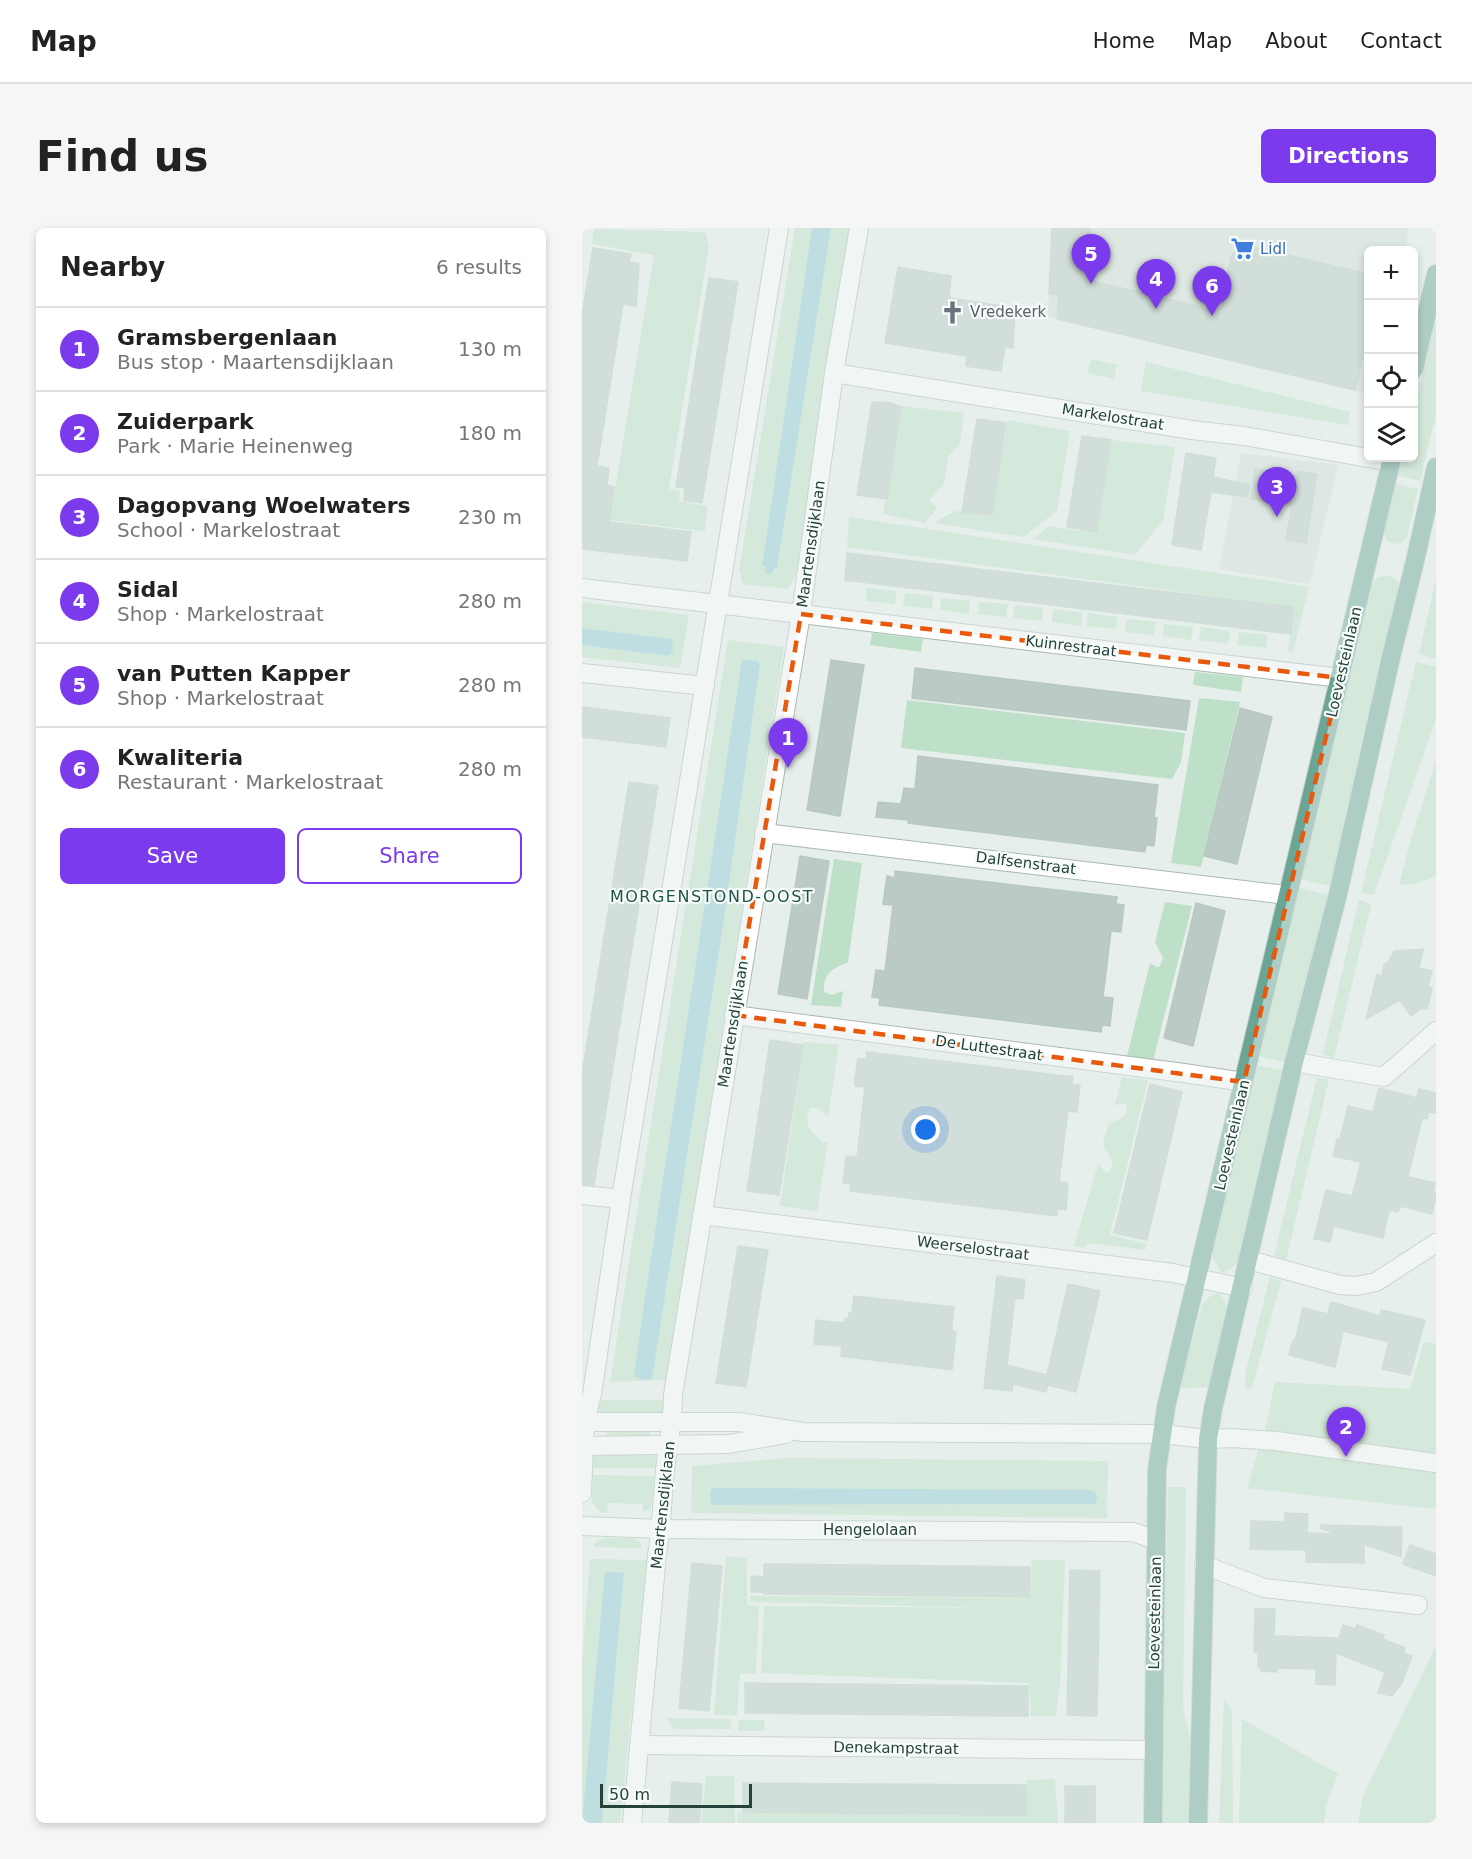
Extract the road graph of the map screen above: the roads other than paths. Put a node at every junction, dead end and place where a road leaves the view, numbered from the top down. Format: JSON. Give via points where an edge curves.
{"nodes":[{"id":1,"x":779,"y":228,"type":"edge"},
{"id":2,"x":859,"y":228,"type":"edge"},
{"id":3,"x":1436,"y":274,"type":"edge"},
{"id":4,"x":1417,"y":354,"type":"edge"},
{"id":5,"x":834,"y":373,"type":"junction"},
{"id":6,"x":1364,"y":455,"type":"edge"},
{"id":7,"x":1392,"y":462,"type":"edge"},
{"id":8,"x":1436,"y":467,"type":"edge"},
{"id":9,"x":582,"y":588,"type":"edge"},
{"id":10,"x":719,"y":604,"type":"junction"},
{"id":11,"x":801,"y":614,"type":"junction"},
{"id":12,"x":582,"y":673,"type":"edge"},
{"id":13,"x":1340,"y":678,"type":"junction"},
{"id":14,"x":705,"y":686,"type":"junction"},
{"id":15,"x":764,"y":833,"type":"junction"},
{"id":16,"x":1287,"y":895,"type":"junction"},
{"id":17,"x":734,"y":1014,"type":"junction"},
{"id":18,"x":1436,"y":1031,"type":"edge"},
{"id":19,"x":1294,"y":1062,"type":"junction"},
{"id":20,"x":1244,"y":1082,"type":"junction"},
{"id":21,"x":582,"y":1195,"type":"edge"},
{"id":22,"x":621,"y":1199,"type":"junction"},
{"id":23,"x":702,"y":1215,"type":"junction"},
{"id":24,"x":1436,"y":1243,"type":"edge"},
{"id":25,"x":1250,"y":1260,"type":"junction"},
{"id":26,"x":1198,"y":1278,"type":"junction"},
{"id":27,"x":1243,"y":1288,"type":"junction"},
{"id":28,"x":673,"y":1421,"type":"junction"},
{"id":29,"x":583,"y":1422,"type":"edge"},
{"id":30,"x":803,"y":1432,"type":"junction"},
{"id":31,"x":1162,"y":1434,"type":"junction"},
{"id":32,"x":1208,"y":1439,"type":"junction"},
{"id":33,"x":669,"y":1444,"type":"junction"},
{"id":34,"x":583,"y":1446,"type":"edge"},
{"id":35,"x":1436,"y":1463,"type":"edge"},
{"id":36,"x":582,"y":1493,"type":"edge"},
{"id":37,"x":582,"y":1526,"type":"edge"},
{"id":38,"x":662,"y":1529,"type":"junction"},
{"id":39,"x":1156,"y":1540,"type":"junction"},
{"id":40,"x":1204,"y":1565,"type":"junction"},
{"id":41,"x":1418,"y":1605,"type":"dead end"},
{"id":42,"x":639,"y":1745,"type":"junction"},
{"id":43,"x":1154,"y":1750,"type":"junction"},
{"id":44,"x":632,"y":1823,"type":"edge"},
{"id":45,"x":1152,"y":1823,"type":"edge"},
{"id":46,"x":1198,"y":1823,"type":"edge"}],
"edges":[{"from":1,"to":10,"type":"street"},
{"from":2,"to":5,"type":"street","name":"Maartensdijklaan"},
{"from":3,"to":4,"type":"main road"},
{"from":5,"to":6,"type":"street","name":"Markelostraat"},
{"from":5,"to":11,"type":"street","name":"Maartensdijklaan"},
{"from":7,"to":13,"type":"main road","name":"Loevesteinlaan"},
{"from":8,"to":19,"type":"main road","via":[[1338,894]]},
{"from":9,"to":10,"type":"street","name":"Kuinrestraat"},
{"from":10,"to":11,"type":"street","name":"Kuinrestraat"},
{"from":10,"to":14,"type":"street"},
{"from":11,"to":13,"type":"street","name":"Kuinrestraat"},
{"from":11,"to":15,"type":"street","name":"Maartensdijklaan"},
{"from":12,"to":14,"type":"street"},
{"from":13,"to":16,"type":"main road","name":"Loevesteinlaan"},
{"from":14,"to":22,"type":"street"},
{"from":15,"to":16,"type":"street","name":"Dalfsenstraat"},
{"from":15,"to":17,"type":"street","name":"Maartensdijklaan"},
{"from":16,"to":20,"type":"main road","name":"Loevesteinlaan"},
{"from":17,"to":20,"type":"street","name":"De Luttestraat"},
{"from":17,"to":23,"type":"street","name":"Maartensdijklaan"},
{"from":18,"to":19,"type":"street","via":[[1384,1077]]},
{"from":19,"to":25,"type":"main road"},
{"from":20,"to":26,"type":"main road","name":"Loevesteinlaan"},
{"from":21,"to":22,"type":"street"},
{"from":22,"to":29,"type":"street","via":[[592,1394]]},
{"from":23,"to":26,"type":"street","name":"Weerselostraat"},
{"from":23,"to":28,"type":"street","name":"Maartensdijklaan","via":[[673,1395]]},
{"from":24,"to":25,"type":"street","via":[[1376,1282],[1356,1286]]},
{"from":25,"to":27,"type":"main road"},
{"from":26,"to":27,"type":"street","name":"Weerselostraat"},
{"from":26,"to":31,"type":"main road","name":"Loevesteinlaan"},
{"from":27,"to":32,"type":"main road"},
{"from":28,"to":29,"type":"street"},
{"from":28,"to":30,"type":"street","via":[[740,1422]]},
{"from":28,"to":33,"type":"street","name":"Maartensdijklaan"},
{"from":29,"to":34,"type":"street"},
{"from":30,"to":31,"type":"street"},
{"from":30,"to":33,"type":"street","via":[[729,1444]]},
{"from":31,"to":32,"type":"street"},
{"from":31,"to":39,"type":"main road","name":"Loevesteinlaan","via":[[1157,1469]]},
{"from":32,"to":35,"type":"street","via":[[1276,1441]]},
{"from":32,"to":40,"type":"main road"},
{"from":33,"to":34,"type":"street"},
{"from":33,"to":38,"type":"street","name":"Maartensdijklaan"},
{"from":34,"to":36,"type":"street"},
{"from":37,"to":38,"type":"street","name":"Hengelolaan"},
{"from":38,"to":39,"type":"street","name":"Hengelolaan","via":[[1132,1532]]},
{"from":38,"to":42,"type":"street","name":"Maartensdijklaan"},
{"from":39,"to":43,"type":"main road","name":"Loevesteinlaan"},
{"from":40,"to":41,"type":"street","via":[[1264,1588]]},
{"from":40,"to":46,"type":"main road"},
{"from":42,"to":43,"type":"street","name":"Denekampstraat"},
{"from":42,"to":44,"type":"street","name":"Maartensdijklaan"},
{"from":43,"to":45,"type":"main road","name":"Loevesteinlaan"}]}
